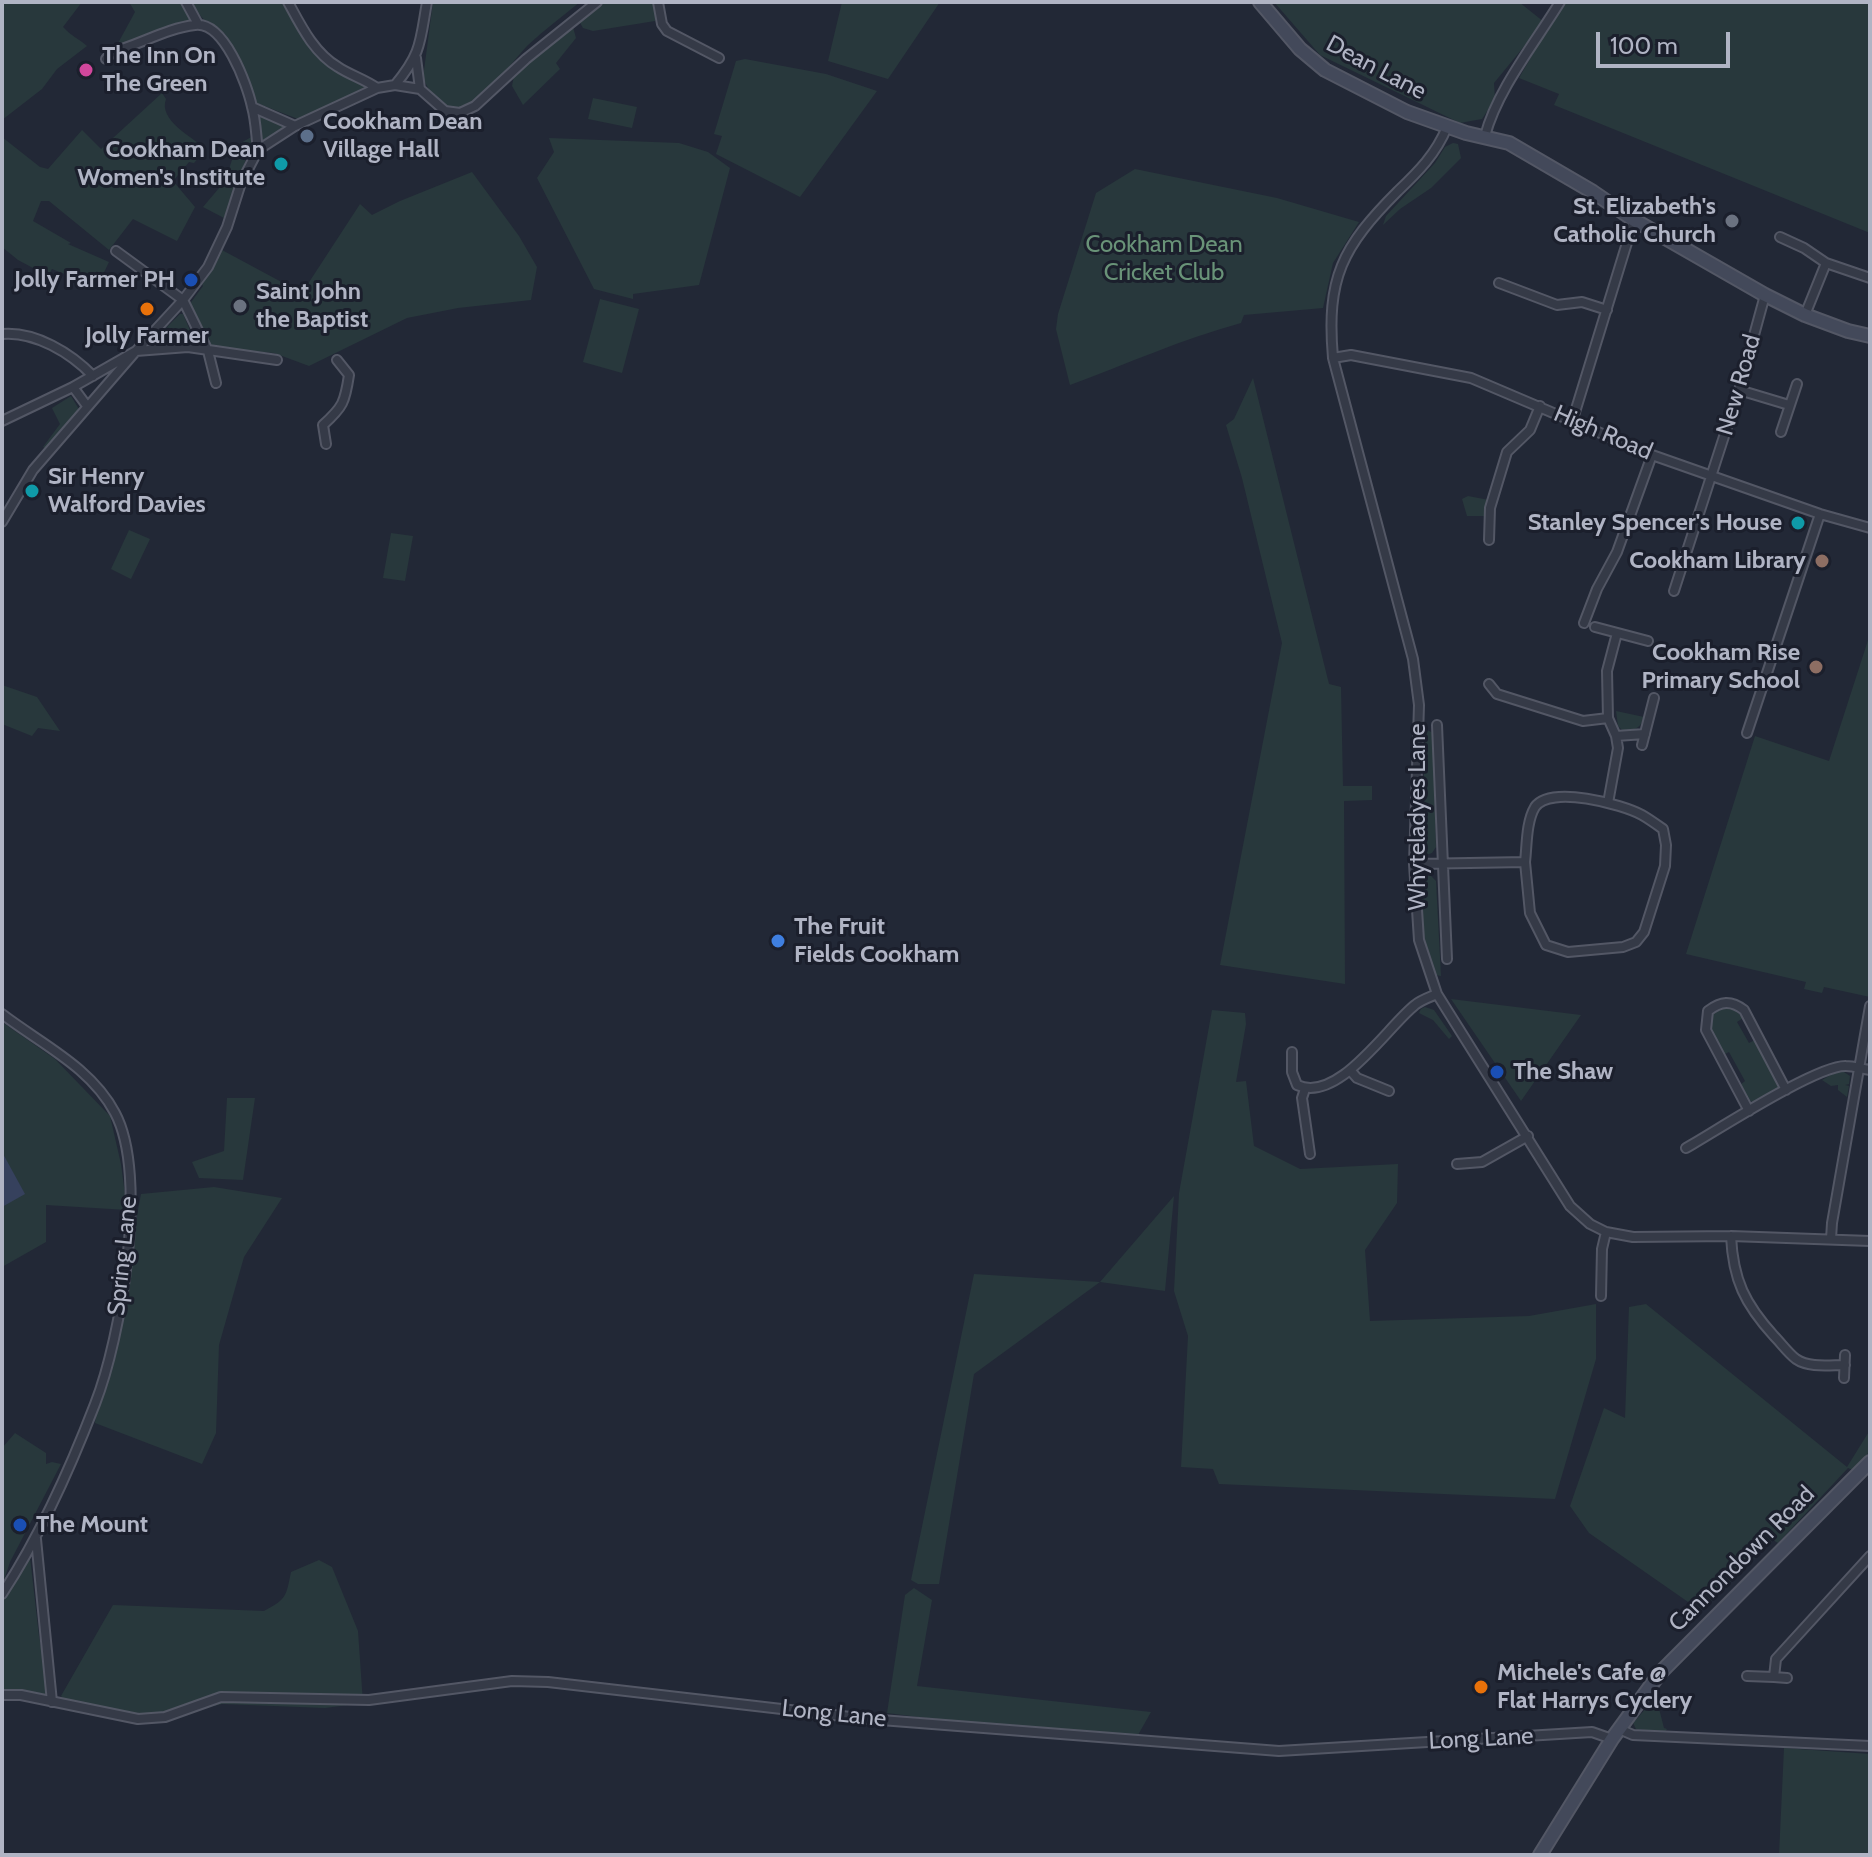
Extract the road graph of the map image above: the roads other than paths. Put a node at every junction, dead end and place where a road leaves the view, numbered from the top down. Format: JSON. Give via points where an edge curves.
{"nodes":[{"id":1,"x":186,"y":2,"type":"edge"},
{"id":2,"x":288,"y":2,"type":"edge"},
{"id":3,"x":427,"y":2,"type":"edge"},
{"id":4,"x":597,"y":2,"type":"edge"},
{"id":5,"x":658,"y":2,"type":"edge"},
{"id":6,"x":1260,"y":2,"type":"edge"},
{"id":7,"x":1560,"y":2,"type":"edge"},
{"id":8,"x":198,"y":24,"type":"junction"},
{"id":9,"x":416,"y":58,"type":"junction"},
{"id":10,"x":719,"y":58,"type":"dead end"},
{"id":11,"x":106,"y":59,"type":"dead end"},
{"id":12,"x":395,"y":85,"type":"junction"},
{"id":13,"x":377,"y":88,"type":"junction"},
{"id":14,"x":420,"y":89,"type":"junction"},
{"id":15,"x":252,"y":107,"type":"junction"},
{"id":16,"x":295,"y":126,"type":"junction"},
{"id":17,"x":1447,"y":127,"type":"junction"},
{"id":18,"x":1485,"y":136,"type":"junction"},
{"id":19,"x":258,"y":150,"type":"junction"},
{"id":20,"x":1634,"y":220,"type":"junction"},
{"id":21,"x":1780,"y":237,"type":"dead end"},
{"id":22,"x":116,"y":251,"type":"dead end"},
{"id":23,"x":1826,"y":263,"type":"junction"},
{"id":24,"x":1870,"y":278,"type":"edge"},
{"id":25,"x":1499,"y":283,"type":"dead end"},
{"id":26,"x":1765,"y":295,"type":"junction"},
{"id":27,"x":183,"y":300,"type":"junction"},
{"id":28,"x":1607,"y":310,"type":"junction"},
{"id":29,"x":1805,"y":315,"type":"junction"},
{"id":30,"x":2,"y":334,"type":"edge"},
{"id":31,"x":1870,"y":336,"type":"edge"},
{"id":32,"x":136,"y":351,"type":"junction"},
{"id":33,"x":208,"y":351,"type":"junction"},
{"id":34,"x":1333,"y":358,"type":"junction"},
{"id":35,"x":277,"y":360,"type":"dead end"},
{"id":36,"x":337,"y":360,"type":"dead end"},
{"id":37,"x":93,"y":376,"type":"junction"},
{"id":38,"x":216,"y":383,"type":"dead end"},
{"id":39,"x":1797,"y":384,"type":"dead end"},
{"id":40,"x":73,"y":387,"type":"junction"},
{"id":41,"x":1739,"y":390,"type":"junction"},
{"id":42,"x":1789,"y":405,"type":"junction"},
{"id":43,"x":87,"y":406,"type":"junction"},
{"id":44,"x":1540,"y":406,"type":"junction"},
{"id":45,"x":2,"y":421,"type":"edge"},
{"id":46,"x":1572,"y":422,"type":"junction"},
{"id":47,"x":1781,"y":432,"type":"dead end"},
{"id":48,"x":326,"y":444,"type":"dead end"},
{"id":49,"x":1652,"y":455,"type":"junction"},
{"id":50,"x":1712,"y":476,"type":"junction"},
{"id":51,"x":1820,"y":514,"type":"junction"},
{"id":52,"x":2,"y":522,"type":"edge"},
{"id":53,"x":1870,"y":528,"type":"edge"},
{"id":54,"x":1489,"y":540,"type":"dead end"},
{"id":55,"x":1674,"y":591,"type":"dead end"},
{"id":56,"x":1584,"y":623,"type":"dead end"},
{"id":57,"x":1595,"y":627,"type":"dead end"},
{"id":58,"x":1617,"y":633,"type":"junction"},
{"id":59,"x":1648,"y":641,"type":"dead end"},
{"id":60,"x":1489,"y":684,"type":"dead end"},
{"id":61,"x":1654,"y":698,"type":"dead end"},
{"id":62,"x":1608,"y":718,"type":"junction"},
{"id":63,"x":1437,"y":725,"type":"dead end"},
{"id":64,"x":1747,"y":733,"type":"dead end"},
{"id":65,"x":1645,"y":734,"type":"junction"},
{"id":66,"x":1616,"y":736,"type":"junction"},
{"id":67,"x":1642,"y":745,"type":"dead end"},
{"id":68,"x":1608,"y":803,"type":"junction"},
{"id":69,"x":1525,"y":862,"type":"junction"},
{"id":70,"x":1414,"y":864,"type":"junction"},
{"id":71,"x":1443,"y":865,"type":"junction"},
{"id":72,"x":1447,"y":959,"type":"dead end"},
{"id":73,"x":1437,"y":994,"type":"junction"},
{"id":74,"x":1870,"y":1006,"type":"edge"},
{"id":75,"x":2,"y":1014,"type":"edge"},
{"id":76,"x":1292,"y":1052,"type":"dead end"},
{"id":77,"x":1858,"y":1068,"type":"junction"},
{"id":78,"x":1350,"y":1070,"type":"junction"},
{"id":79,"x":1870,"y":1070,"type":"edge"},
{"id":80,"x":1305,"y":1089,"type":"junction"},
{"id":81,"x":1786,"y":1090,"type":"junction"},
{"id":82,"x":1389,"y":1091,"type":"dead end"},
{"id":83,"x":1749,"y":1111,"type":"junction"},
{"id":84,"x":1528,"y":1136,"type":"junction"},
{"id":85,"x":1686,"y":1148,"type":"dead end"},
{"id":86,"x":1310,"y":1154,"type":"dead end"},
{"id":87,"x":1457,"y":1164,"type":"dead end"},
{"id":88,"x":1606,"y":1232,"type":"junction"},
{"id":89,"x":1731,"y":1236,"type":"junction"},
{"id":90,"x":1831,"y":1239,"type":"junction"},
{"id":91,"x":1870,"y":1241,"type":"edge"},
{"id":92,"x":1601,"y":1296,"type":"dead end"},
{"id":93,"x":1845,"y":1355,"type":"dead end"},
{"id":94,"x":1845,"y":1365,"type":"junction"},
{"id":95,"x":1844,"y":1378,"type":"dead end"},
{"id":96,"x":1870,"y":1462,"type":"edge"},
{"id":97,"x":36,"y":1538,"type":"junction"},
{"id":98,"x":1870,"y":1556,"type":"edge"},
{"id":99,"x":2,"y":1594,"type":"edge"},
{"id":100,"x":1747,"y":1676,"type":"dead end"},
{"id":101,"x":1774,"y":1677,"type":"junction"},
{"id":102,"x":1787,"y":1678,"type":"dead end"},
{"id":103,"x":2,"y":1695,"type":"edge"},
{"id":104,"x":57,"y":1703,"type":"junction"},
{"id":105,"x":1616,"y":1734,"type":"junction"},
{"id":106,"x":1870,"y":1746,"type":"edge"},
{"id":107,"x":1540,"y":1855,"type":"edge"}],
"edges":[{"from":1,"to":8,"type":"street"},
{"from":2,"to":13,"type":"street","via":[[323,56]]},
{"from":3,"to":9,"type":"street"},
{"from":4,"to":14,"type":"street","via":[[475,106],[460,113],[445,111]]},
{"from":5,"to":10,"type":"street","via":[[667,31]]},
{"from":6,"to":17,"type":"street","name":"Dean Lane","via":[[1325,70]]},
{"from":7,"to":18,"type":"street","via":[[1516,71]]},
{"from":8,"to":11,"type":"street","via":[[112,52]]},
{"from":8,"to":15,"type":"street","via":[[222,39]]},
{"from":9,"to":12,"type":"street"},
{"from":9,"to":14,"type":"street"},
{"from":12,"to":13,"type":"street"},
{"from":12,"to":14,"type":"street"},
{"from":13,"to":16,"type":"street"},
{"from":15,"to":16,"type":"street"},
{"from":15,"to":19,"type":"street"},
{"from":16,"to":19,"type":"street"},
{"from":17,"to":18,"type":"street","name":"Dean Lane"},
{"from":17,"to":34,"type":"street","name":"Whyteladyes Lane","via":[[1423,166],[1367,223],[1347,253],[1334,285]]},
{"from":18,"to":20,"type":"street","name":"Dean Lane","via":[[1509,143]]},
{"from":19,"to":27,"type":"street","via":[[208,267]]},
{"from":20,"to":26,"type":"street","name":"Dean Lane"},
{"from":20,"to":28,"type":"street"},
{"from":21,"to":23,"type":"street"},
{"from":22,"to":27,"type":"street"},
{"from":23,"to":24,"type":"street"},
{"from":23,"to":29,"type":"street"},
{"from":25,"to":28,"type":"street","via":[[1557,305],[1582,302]]},
{"from":26,"to":29,"type":"street","name":"Dean Lane"},
{"from":26,"to":41,"type":"street","name":"New Road"},
{"from":27,"to":32,"type":"street"},
{"from":27,"to":33,"type":"street"},
{"from":28,"to":46,"type":"street"},
{"from":29,"to":31,"type":"street","name":"Dean Lane"},
{"from":30,"to":37,"type":"street","via":[[53,346]]},
{"from":32,"to":33,"type":"street"},
{"from":32,"to":37,"type":"street"},
{"from":32,"to":43,"type":"street"},
{"from":33,"to":35,"type":"street"},
{"from":33,"to":38,"type":"street"},
{"from":34,"to":44,"type":"street","name":"High Road","via":[[1351,355],[1471,378]]},
{"from":34,"to":70,"type":"street","name":"Whyteladyes Lane","via":[[1413,659],[1419,705]]},
{"from":36,"to":48,"type":"street","via":[[349,375],[342,408],[323,425]]},
{"from":37,"to":40,"type":"street"},
{"from":39,"to":42,"type":"street"},
{"from":40,"to":43,"type":"street"},
{"from":40,"to":45,"type":"street"},
{"from":41,"to":42,"type":"street"},
{"from":41,"to":50,"type":"street","name":"New Road"},
{"from":42,"to":47,"type":"street"},
{"from":43,"to":52,"type":"street","via":[[33,470]]},
{"from":44,"to":46,"type":"street","name":"High Road"},
{"from":44,"to":54,"type":"street","via":[[1530,430],[1507,452],[1490,508]]},
{"from":46,"to":49,"type":"street","name":"High Road"},
{"from":49,"to":50,"type":"street","name":"High Road"},
{"from":49,"to":56,"type":"street"},
{"from":50,"to":51,"type":"street","name":"High Road"},
{"from":50,"to":55,"type":"street","name":"New Road"},
{"from":51,"to":53,"type":"street","name":"High Road"},
{"from":51,"to":64,"type":"street"},
{"from":57,"to":58,"type":"street"},
{"from":58,"to":59,"type":"street"},
{"from":58,"to":62,"type":"street","via":[[1607,671]]},
{"from":60,"to":62,"type":"street","via":[[1497,694],[1583,721]]},
{"from":61,"to":65,"type":"street"},
{"from":62,"to":66,"type":"street"},
{"from":63,"to":71,"type":"street"},
{"from":65,"to":66,"type":"street"},
{"from":65,"to":67,"type":"street"},
{"from":66,"to":68,"type":"street"},
{"from":68,"to":69,"type":"street","via":[[1552,797],[1536,805]]},
{"from":68,"to":69,"type":"street","via":[[1663,829],[1665,866],[1636,942],[1568,952],[1546,945],[1530,913]]},
{"from":69,"to":71,"type":"street"},
{"from":70,"to":71,"type":"street"},
{"from":70,"to":73,"type":"street","name":"Whyteladyes Lane","via":[[1419,940]]},
{"from":71,"to":72,"type":"street"},
{"from":73,"to":78,"type":"street","via":[[1416,1004]]},
{"from":73,"to":84,"type":"street","name":"Whyteladyes Lane"},
{"from":74,"to":77,"type":"street"},
{"from":75,"to":97,"type":"street","name":"Spring Lane","via":[[56,1049],[93,1084],[114,1110],[130,1155],[130,1236],[115,1330],[96,1402]]},
{"from":76,"to":80,"type":"street","via":[[1292,1072]]},
{"from":77,"to":79,"type":"street"},
{"from":77,"to":81,"type":"street","via":[[1831,1068]]},
{"from":77,"to":90,"type":"street"},
{"from":78,"to":80,"type":"street","via":[[1321,1088]]},
{"from":78,"to":82,"type":"street"},
{"from":80,"to":86,"type":"street"},
{"from":81,"to":83,"type":"street"},
{"from":81,"to":83,"type":"street","via":[[1744,1010],[1727,1002],[1716,1005],[1708,1011],[1706,1030]]},
{"from":83,"to":85,"type":"street"},
{"from":84,"to":87,"type":"street","via":[[1482,1162]]},
{"from":84,"to":88,"type":"street","name":"Whyteladyes Lane","via":[[1570,1206]]},
{"from":88,"to":89,"type":"street","name":"Whyteladyes Lane","via":[[1633,1237]]},
{"from":88,"to":92,"type":"street"},
{"from":89,"to":90,"type":"street","name":"Whyteladyes Lane"},
{"from":89,"to":94,"type":"street","via":[[1735,1266],[1753,1313],[1796,1360]]},
{"from":90,"to":91,"type":"street","name":"Whyteladyes Lane"},
{"from":93,"to":94,"type":"street"},
{"from":94,"to":95,"type":"street"},
{"from":96,"to":105,"type":"street","name":"Cannondown Road","via":[[1660,1673]]},
{"from":97,"to":99,"type":"street","name":"Spring Lane"},
{"from":97,"to":104,"type":"street","name":"Spring Lane"},
{"from":98,"to":101,"type":"street","via":[[1776,1659]]},
{"from":100,"to":101,"type":"street"},
{"from":101,"to":102,"type":"street"},
{"from":103,"to":104,"type":"street","name":"Long Lane"},
{"from":104,"to":105,"type":"street","name":"Long Lane","via":[[138,1719],[165,1717],[221,1697],[369,1700],[512,1681],[868,1719],[1279,1751]]},
{"from":105,"to":106,"type":"street","name":"Long Lane"},
{"from":105,"to":107,"type":"street","name":"Cannondown Road"}]}
